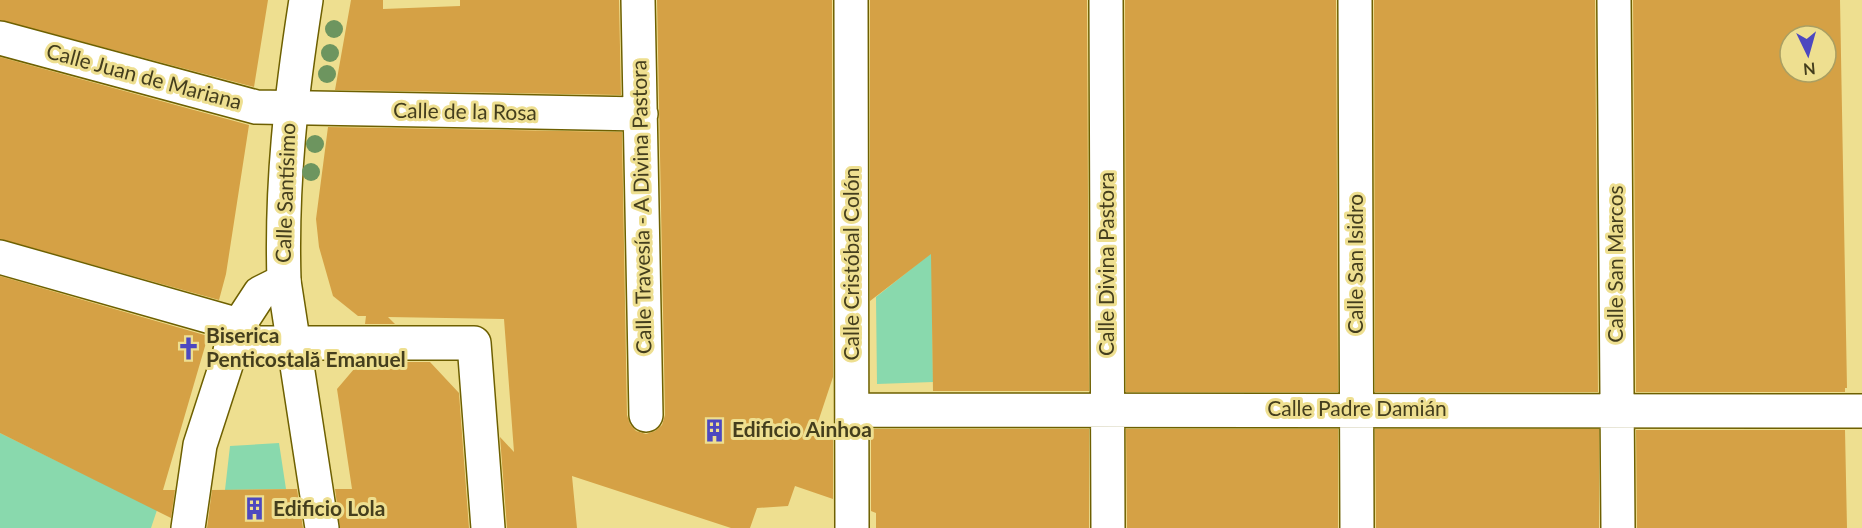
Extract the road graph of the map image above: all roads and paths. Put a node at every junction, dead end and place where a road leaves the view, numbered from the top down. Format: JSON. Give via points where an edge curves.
{"nodes":[{"id":1,"x":306,"y":0,"type":"edge"},
{"id":2,"x":638,"y":0,"type":"edge"},
{"id":3,"x":851,"y":0,"type":"edge"},
{"id":4,"x":1106,"y":0,"type":"edge"},
{"id":5,"x":1355,"y":0,"type":"edge"},
{"id":6,"x":1614,"y":0,"type":"edge"},
{"id":7,"x":0,"y":38,"type":"edge"},
{"id":8,"x":289,"y":109,"type":"junction"},
{"id":9,"x":641,"y":114,"type":"junction"},
{"id":10,"x":0,"y":256,"type":"edge"},
{"id":11,"x":284,"y":281,"type":"junction"},
{"id":12,"x":235,"y":338,"type":"junction"},
{"id":13,"x":294,"y":345,"type":"junction"},
{"id":14,"x":1357,"y":409,"type":"junction"},
{"id":15,"x":1617,"y":409,"type":"junction"},
{"id":16,"x":852,"y":410,"type":"junction"},
{"id":17,"x":1107,"y":410,"type":"junction"},
{"id":18,"x":1862,"y":411,"type":"edge"},
{"id":19,"x":646,"y":415,"type":"dead end"},
{"id":20,"x":188,"y":528,"type":"edge"},
{"id":21,"x":322,"y":528,"type":"edge"},
{"id":22,"x":488,"y":528,"type":"edge"},
{"id":23,"x":852,"y":528,"type":"edge"},
{"id":24,"x":1108,"y":528,"type":"edge"},
{"id":25,"x":1357,"y":528,"type":"edge"},
{"id":26,"x":1618,"y":528,"type":"edge"}],
"edges":[{"from":1,"to":8,"type":"street","name":"Calle Santísimo"},
{"from":2,"to":9,"type":"street","name":"Calle Travesía - A Divina Pastora"},
{"from":3,"to":16,"type":"street","name":"Calle Cristóbal Colón"},
{"from":4,"to":17,"type":"street","name":"Calle Divina Pastora"},
{"from":5,"to":14,"type":"street","name":"Calle San Isidro"},
{"from":6,"to":15,"type":"street","name":"Calle San Marcos"},
{"from":7,"to":8,"type":"street","name":"Calle Juan de Mariana","via":[[256,107]]},
{"from":8,"to":9,"type":"street","name":"Calle de la Rosa"},
{"from":8,"to":11,"type":"street","name":"Calle Santísimo","via":[[282,220]]},
{"from":9,"to":19,"type":"street","name":"Calle Travesía - A Divina Pastora"},
{"from":10,"to":12,"type":"street"},
{"from":11,"to":12,"type":"street","via":[[260,293]]},
{"from":11,"to":13,"type":"street","name":"Calle Santísimo"},
{"from":12,"to":13,"type":"street"},
{"from":12,"to":20,"type":"street","via":[[200,445]]},
{"from":13,"to":21,"type":"street","name":"Calle Santísimo"},
{"from":13,"to":22,"type":"street","via":[[474,343]]},
{"from":14,"to":15,"type":"street","name":"Calle Padre Damián"},
{"from":14,"to":17,"type":"street","name":"Calle Padre Damián"},
{"from":14,"to":25,"type":"street","name":"Calle San Isidro"},
{"from":15,"to":18,"type":"street","name":"Calle Padre Damián"},
{"from":15,"to":26,"type":"street","name":"Calle San Marcos"},
{"from":16,"to":17,"type":"street","name":"Calle Padre Damián"},
{"from":16,"to":23,"type":"street","name":"Calle Cristóbal Colón"},
{"from":17,"to":24,"type":"street","name":"Calle Divina Pastora"}]}
